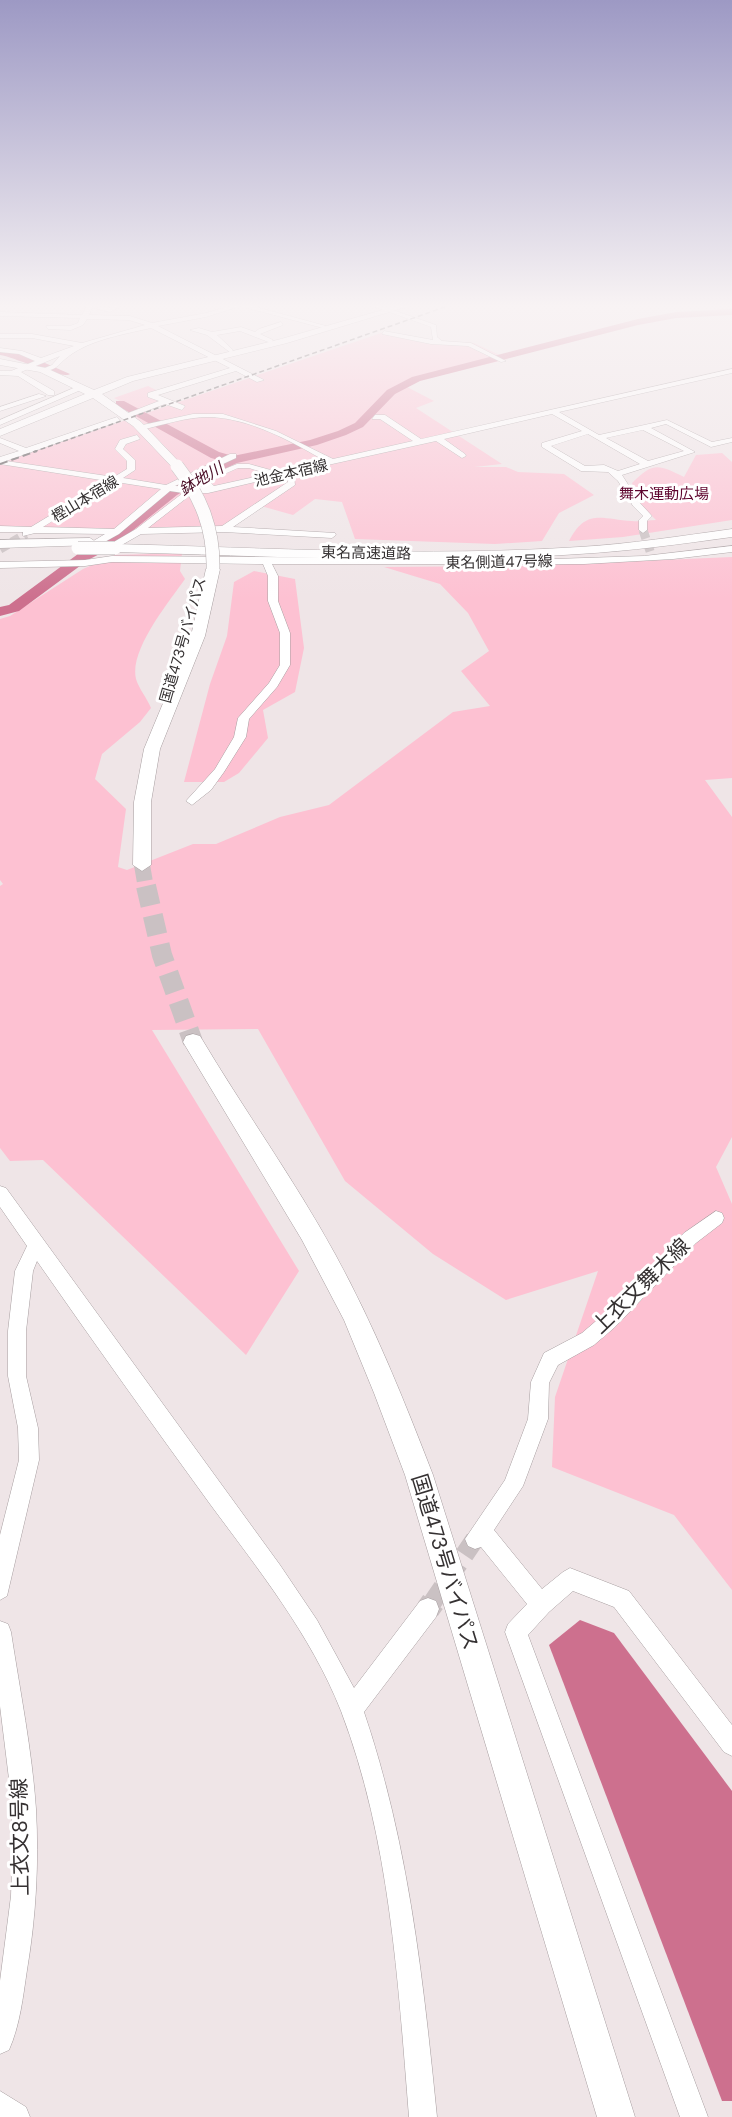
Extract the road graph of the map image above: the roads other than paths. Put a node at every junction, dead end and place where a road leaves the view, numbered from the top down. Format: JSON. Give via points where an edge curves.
{"nodes":[{"id":1,"x":23,"y":402,"type":"edge"},
{"id":2,"x":50,"y":402,"type":"edge"},
{"id":3,"x":58,"y":402,"type":"edge"},
{"id":4,"x":61,"y":402,"type":"edge"},
{"id":5,"x":100,"y":402,"type":"edge"},
{"id":6,"x":164,"y":402,"type":"edge"},
{"id":7,"x":168,"y":402,"type":"edge"},
{"id":8,"x":596,"y":402,"type":"edge"},
{"id":9,"x":53,"y":404,"type":"junction"},
{"id":10,"x":41,"y":405,"type":"junction"},
{"id":11,"x":182,"y":408,"type":"dead end"},
{"id":12,"x":0,"y":409,"type":"edge"},
{"id":13,"x":553,"y":412,"type":"junction"},
{"id":14,"x":124,"y":416,"type":"junction"},
{"id":15,"x":378,"y":417,"type":"dead end"},
{"id":16,"x":0,"y":425,"type":"edge"},
{"id":17,"x":644,"y":427,"type":"junction"},
{"id":18,"x":142,"y":430,"type":"junction"},
{"id":19,"x":588,"y":432,"type":"junction"},
{"id":20,"x":0,"y":433,"type":"edge"},
{"id":21,"x":599,"y":437,"type":"junction"},
{"id":22,"x":439,"y":439,"type":"junction"},
{"id":23,"x":0,"y":440,"type":"edge"},
{"id":24,"x":732,"y":440,"type":"edge"},
{"id":25,"x":421,"y":443,"type":"junction"},
{"id":26,"x":26,"y":451,"type":"junction"},
{"id":27,"x":233,"y":456,"type":"dead end"},
{"id":28,"x":462,"y":456,"type":"dead end"},
{"id":29,"x":0,"y":461,"type":"edge"},
{"id":30,"x":334,"y":463,"type":"junction"},
{"id":31,"x":647,"y":464,"type":"junction"},
{"id":32,"x":618,"y":474,"type":"junction"},
{"id":33,"x":282,"y":475,"type":"junction"},
{"id":34,"x":116,"y":480,"type":"junction"},
{"id":35,"x":168,"y":488,"type":"junction"},
{"id":36,"x":213,"y":489,"type":"junction"},
{"id":37,"x":186,"y":490,"type":"junction"},
{"id":38,"x":732,"y":525,"type":"edge"},
{"id":39,"x":0,"y":529,"type":"edge"},
{"id":40,"x":35,"y":529,"type":"junction"},
{"id":41,"x":224,"y":529,"type":"junction"},
{"id":42,"x":643,"y":530,"type":"tunnel mouth"},
{"id":43,"x":140,"y":531,"type":"junction"},
{"id":44,"x":732,"y":533,"type":"edge"},
{"id":45,"x":26,"y":534,"type":"tunnel mouth"},
{"id":46,"x":332,"y":535,"type":"dead end"},
{"id":47,"x":118,"y":540,"type":"junction"},
{"id":48,"x":0,"y":544,"type":"edge"},
{"id":49,"x":732,"y":549,"type":"edge"},
{"id":50,"x":0,"y":551,"type":"edge"},
{"id":51,"x":266,"y":561,"type":"junction"},
{"id":52,"x":85,"y":563,"type":"junction"},
{"id":53,"x":59,"y":564,"type":"junction"},
{"id":54,"x":0,"y":565,"type":"edge"},
{"id":55,"x":192,"y":801,"type":"dead end"},
{"id":56,"x":142,"y":865,"type":"tunnel mouth"},
{"id":57,"x":193,"y":1042,"type":"tunnel mouth"},
{"id":58,"x":0,"y":1193,"type":"edge"},
{"id":59,"x":716,"y":1218,"type":"dead end"},
{"id":60,"x":36,"y":1246,"type":"junction"},
{"id":61,"x":2,"y":1567,"type":"edge"},
{"id":62,"x":0,"y":1589,"type":"edge"},
{"id":63,"x":541,"y":1604,"type":"junction"},
{"id":64,"x":428,"y":1609,"type":"tunnel mouth"},
{"id":65,"x":0,"y":1632,"type":"edge"},
{"id":66,"x":352,"y":1709,"type":"junction"},
{"id":67,"x":732,"y":1744,"type":"edge"},
{"id":68,"x":0,"y":2041,"type":"edge"},
{"id":69,"x":0,"y":2105,"type":"edge"},
{"id":70,"x":16,"y":2117,"type":"edge"},
{"id":71,"x":423,"y":2117,"type":"edge"},
{"id":72,"x":616,"y":2117,"type":"edge"},
{"id":73,"x":694,"y":2117,"type":"edge"}],
"edges":[{"from":1,"to":12,"type":"street"},
{"from":2,"to":10,"type":"street"},
{"from":3,"to":9,"type":"highway"},
{"from":4,"to":20,"type":"highway"},
{"from":5,"to":14,"type":"highway","name":"国道473号バイパス"},
{"from":6,"to":14,"type":"street"},
{"from":7,"to":11,"type":"street"},
{"from":8,"to":13,"type":"street"},
{"from":9,"to":10,"type":"street"},
{"from":9,"to":16,"type":"highway"},
{"from":10,"to":16,"type":"street"},
{"from":13,"to":19,"type":"street"},
{"from":13,"to":22,"type":"street","name":"池金本宿線"},
{"from":14,"to":18,"type":"highway","name":"国道473号バイパス"},
{"from":14,"to":26,"type":"street"},
{"from":15,"to":25,"type":"street"},
{"from":17,"to":21,"type":"street"},
{"from":17,"to":24,"type":"street","via":[[667,422],[711,445]]},
{"from":17,"to":31,"type":"street","via":[[691,452]]},
{"from":18,"to":30,"type":"street","via":[[198,416],[225,416],[310,448]]},
{"from":18,"to":34,"type":"street","name":"樫山本宿線","via":[[119,445],[133,465]]},
{"from":18,"to":56,"type":"highway","name":"国道473号バイパス","via":[[173,467],[197,518],[210,592],[195,645],[148,764],[141,814]]},
{"from":19,"to":21,"type":"street"},
{"from":19,"to":32,"type":"street","via":[[545,445],[584,469],[598,465]]},
{"from":21,"to":31,"type":"street"},
{"from":22,"to":25,"type":"street","name":"池金本宿線"},
{"from":22,"to":28,"type":"street"},
{"from":23,"to":26,"type":"street"},
{"from":25,"to":30,"type":"street","name":"池金本宿線"},
{"from":26,"to":29,"type":"street"},
{"from":27,"to":35,"type":"street"},
{"from":29,"to":34,"type":"street"},
{"from":30,"to":33,"type":"street","name":"池金本宿線"},
{"from":31,"to":32,"type":"street"},
{"from":32,"to":42,"type":"street","via":[[648,516],[643,520]]},
{"from":33,"to":36,"type":"street","name":"池金本宿線"},
{"from":33,"to":36,"type":"street","via":[[237,466],[203,481]]},
{"from":33,"to":41,"type":"street","via":[[291,478],[292,483]]},
{"from":34,"to":35,"type":"street"},
{"from":34,"to":40,"type":"street","name":"樫山本宿線"},
{"from":35,"to":37,"type":"street","name":"池金本宿線"},
{"from":35,"to":47,"type":"street"},
{"from":36,"to":37,"type":"street","name":"池金本宿線"},
{"from":37,"to":43,"type":"street"},
{"from":38,"to":47,"type":"highway","name":"東名高速道路","via":[[614,540],[513,546]]},
{"from":39,"to":40,"type":"street"},
{"from":40,"to":45,"type":"street","name":"樫山本宿線"},
{"from":40,"to":47,"type":"street","via":[[60,529]]},
{"from":41,"to":43,"type":"street"},
{"from":41,"to":46,"type":"street"},
{"from":43,"to":52,"type":"street"},
{"from":44,"to":47,"type":"highway","name":"東名高速道路","via":[[616,548],[518,554]]},
{"from":47,"to":48,"type":"highway","name":"東名高速道路"},
{"from":47,"to":50,"type":"highway","name":"東名高速道路","bridge":true,"via":[[78,548]]},
{"from":47,"to":53,"type":"street"},
{"from":49,"to":51,"type":"street","name":"東名側道47号線","via":[[587,561]]},
{"from":51,"to":52,"type":"street","name":"東名側道47号線","via":[[112,559]]},
{"from":51,"to":55,"type":"street","via":[[273,576],[273,601],[285,633],[285,665],[244,718],[240,737],[220,770]]},
{"from":52,"to":53,"type":"street","name":"東名側道47号線"},
{"from":53,"to":54,"type":"street","name":"東名側道47号線"},
{"from":57,"to":72,"type":"highway","name":"国道473号バイパス","via":[[327,1260],[389,1397],[419,1475]]},
{"from":58,"to":60,"type":"street"},
{"from":59,"to":63,"type":"street","name":"上衣文舞木線","via":[[690,1238],[588,1339],[551,1359],[540,1382],[538,1419],[513,1486],[478,1535]]},
{"from":60,"to":61,"type":"street","via":[[24,1271],[17,1331],[17,1376],[28,1428],[29,1460]]},
{"from":60,"to":66,"type":"street","via":[[258,1553],[313,1635]]},
{"from":61,"to":62,"type":"street"},
{"from":63,"to":67,"type":"street","via":[[570,1579],[621,1599]]},
{"from":63,"to":73,"type":"street","via":[[516,1632]]},
{"from":64,"to":66,"type":"street"},
{"from":65,"to":68,"type":"street","name":"上衣文8号線","via":[[24,1810],[21,1926],[11,1998]]},
{"from":66,"to":71,"type":"street","via":[[385,1818],[396,1876]]},
{"from":69,"to":70,"type":"street"}]}
